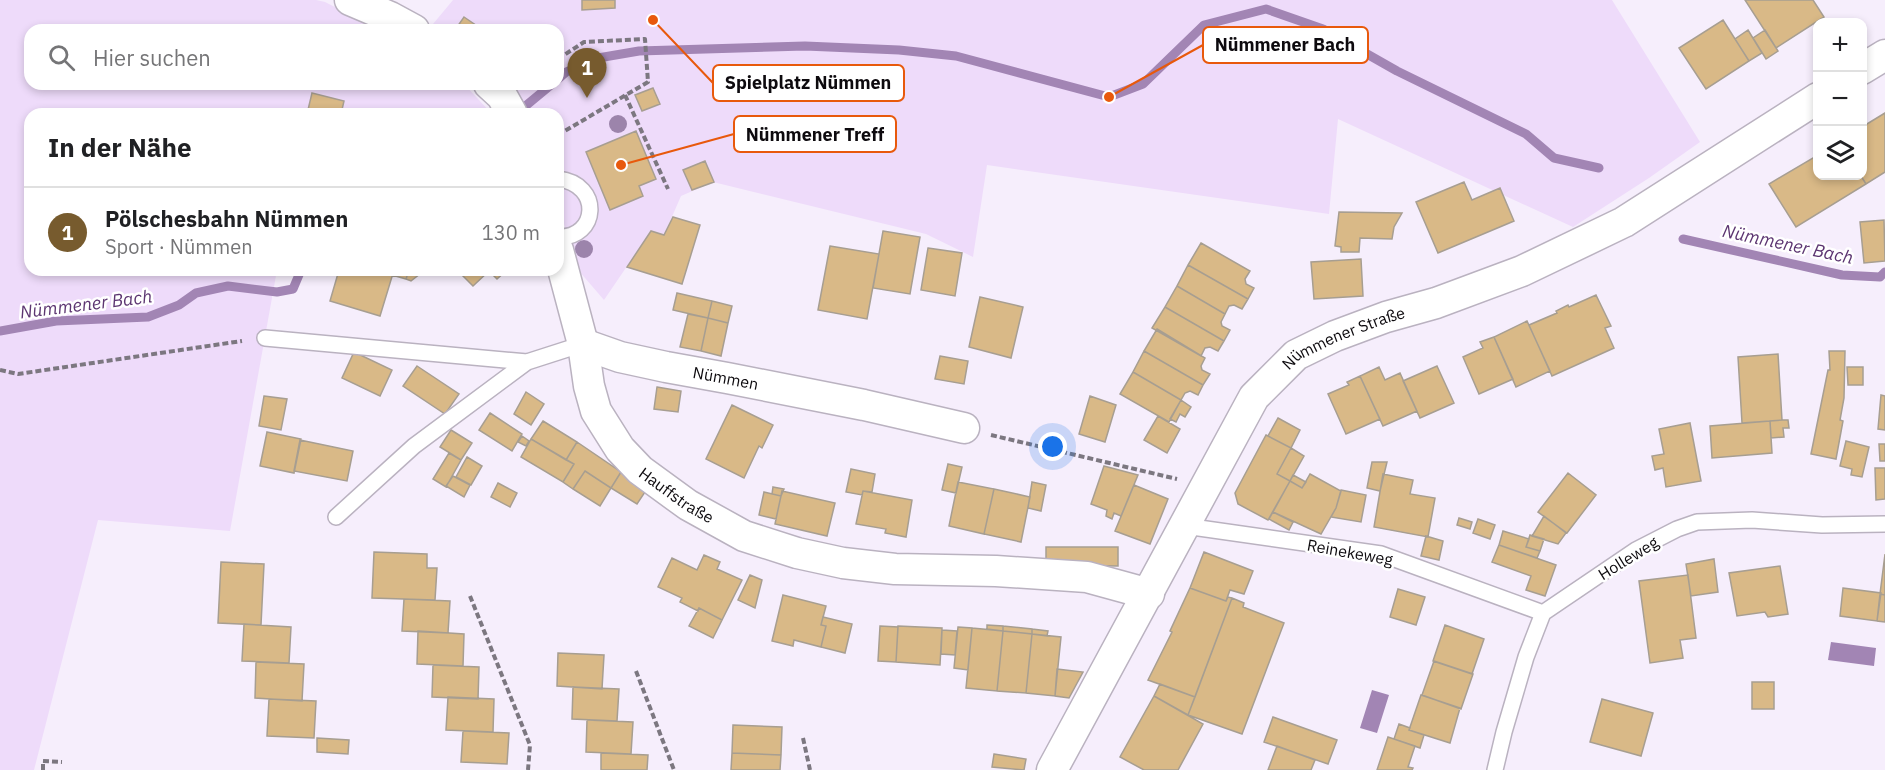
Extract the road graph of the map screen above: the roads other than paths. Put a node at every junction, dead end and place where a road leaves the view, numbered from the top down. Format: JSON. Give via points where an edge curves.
{"nodes":[{"id":1,"x":350,"y":0,"type":"edge"},
{"id":2,"x":401,"y":24,"type":"edge"},
{"id":3,"x":1885,"y":55,"type":"edge"},
{"id":4,"x":1867,"y":66,"type":"edge"},
{"id":5,"x":1813,"y":101,"type":"edge"},
{"id":6,"x":564,"y":180,"type":"edge"},
{"id":7,"x":564,"y":236,"type":"edge"},
{"id":8,"x":564,"y":273,"type":"edge"},
{"id":9,"x":265,"y":338,"type":"road end"},
{"id":10,"x":583,"y":344,"type":"junction"},
{"id":11,"x":527,"y":362,"type":"junction"},
{"id":12,"x":964,"y":428,"type":"road end"},
{"id":13,"x":336,"y":517,"type":"dead end"},
{"id":14,"x":1885,"y":524,"type":"edge"},
{"id":15,"x":1185,"y":526,"type":"junction"},
{"id":16,"x":1149,"y":594,"type":"junction"},
{"id":17,"x":1543,"y":613,"type":"junction"},
{"id":18,"x":1052,"y":770,"type":"edge"},
{"id":19,"x":1495,"y":770,"type":"edge"}],
"edges":[{"from":1,"to":2,"type":"street"},
{"from":3,"to":4,"type":"street"},
{"from":5,"to":15,"type":"street","name":"Nümmener Straße","via":[[1624,222],[1522,271],[1386,317],[1296,355],[1254,397]]},
{"from":6,"to":7,"type":"lane","via":[[584,191],[590,210],[583,229]]},
{"from":8,"to":10,"type":"street"},
{"from":9,"to":11,"type":"lane"},
{"from":10,"to":11,"type":"lane"},
{"from":10,"to":12,"type":"street","name":"Nümmen","via":[[620,357]]},
{"from":10,"to":16,"type":"street","name":"Hauffstraße","via":[[596,411],[620,449],[640,470],[688,505],[744,536],[843,563],[895,569],[1087,577]]},
{"from":11,"to":13,"type":"lane","via":[[414,446]]},
{"from":14,"to":17,"type":"lane","name":"Holleweg","via":[[1697,522],[1636,550]]},
{"from":15,"to":16,"type":"street","name":"Nümmener Straße"},
{"from":15,"to":17,"type":"lane","name":"Reinekeweg","via":[[1381,554]]},
{"from":16,"to":18,"type":"street","name":"Nümmener Straße"},
{"from":17,"to":19,"type":"lane","via":[[1526,657]]}]}
